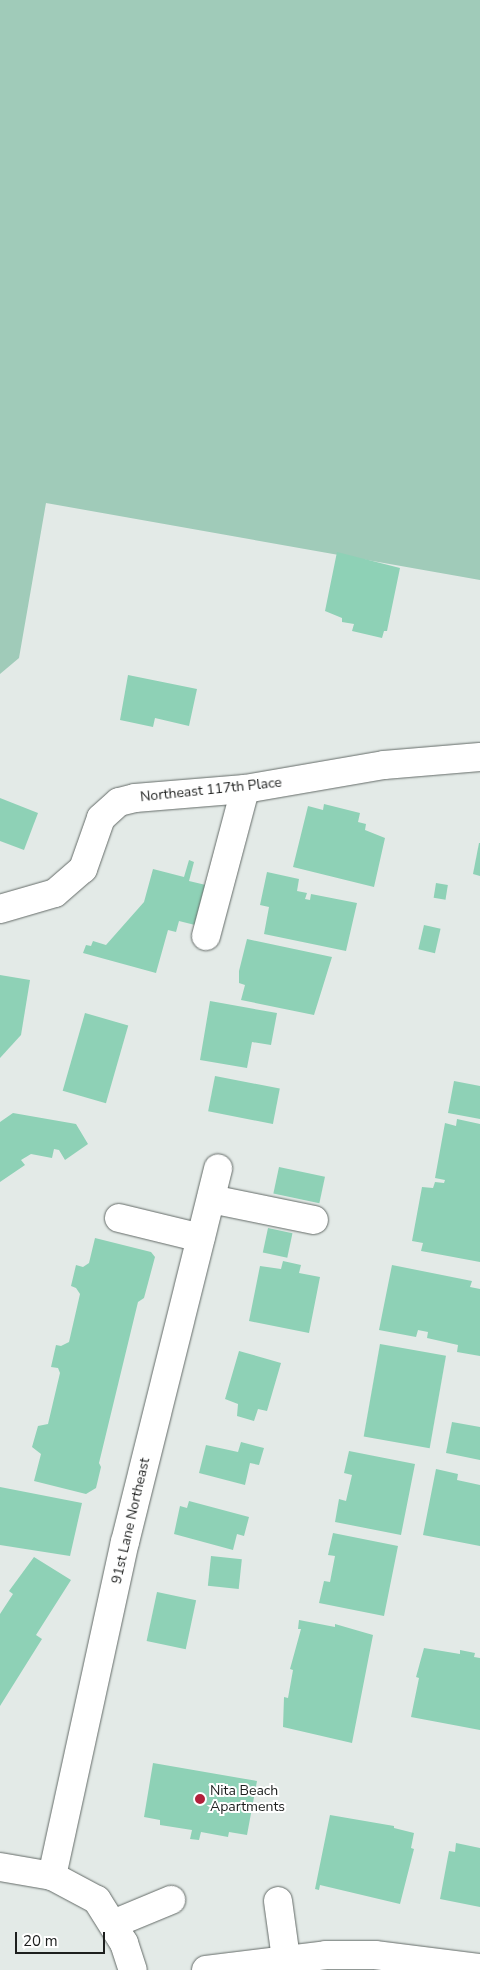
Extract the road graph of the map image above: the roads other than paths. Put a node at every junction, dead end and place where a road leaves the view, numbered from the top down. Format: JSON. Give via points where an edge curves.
{"nodes":[{"id":1,"x":477,"y":756,"type":"edge"},
{"id":2,"x":245,"y":789,"type":"junction"},
{"id":3,"x":0,"y":909,"type":"edge"},
{"id":4,"x":206,"y":936,"type":"dead end"},
{"id":5,"x":218,"y":1168,"type":"dead end"},
{"id":6,"x":211,"y":1199,"type":"junction"},
{"id":7,"x":120,"y":1218,"type":"dead end"},
{"id":8,"x":314,"y":1220,"type":"dead end"},
{"id":9,"x":201,"y":1238,"type":"junction"},
{"id":10,"x":0,"y":1867,"type":"edge"},
{"id":11,"x":52,"y":1876,"type":"junction"},
{"id":12,"x":171,"y":1900,"type":"dead end"},
{"id":13,"x":278,"y":1901,"type":"dead end"},
{"id":14,"x":113,"y":1924,"type":"junction"},
{"id":15,"x":286,"y":1959,"type":"junction"},
{"id":16,"x":421,"y":1965,"type":"edge"},
{"id":17,"x":480,"y":1968,"type":"edge"},
{"id":18,"x":133,"y":1970,"type":"edge"},
{"id":19,"x":206,"y":1970,"type":"edge"}],
"edges":[{"from":1,"to":2,"type":"street","name":"Northeast 117th Place","via":[[384,765]]},
{"from":2,"to":3,"type":"street","name":"Northeast 117th Place","via":[[119,802],[101,818],[83,869],[55,893]]},
{"from":2,"to":4,"type":"street"},
{"from":5,"to":6,"type":"street","name":"91st Lane Northeast"},
{"from":6,"to":8,"type":"street"},
{"from":6,"to":9,"type":"street","name":"91st Lane Northeast"},
{"from":7,"to":9,"type":"street"},
{"from":9,"to":11,"type":"street","name":"91st Lane Northeast","via":[[126,1542]]},
{"from":10,"to":11,"type":"street"},
{"from":11,"to":14,"type":"street","via":[[97,1900]]},
{"from":12,"to":14,"type":"street"},
{"from":13,"to":15,"type":"street"},
{"from":14,"to":18,"type":"street"},
{"from":15,"to":16,"type":"street","via":[[374,1956]]},
{"from":15,"to":19,"type":"street"},
{"from":16,"to":17,"type":"street"}]}
